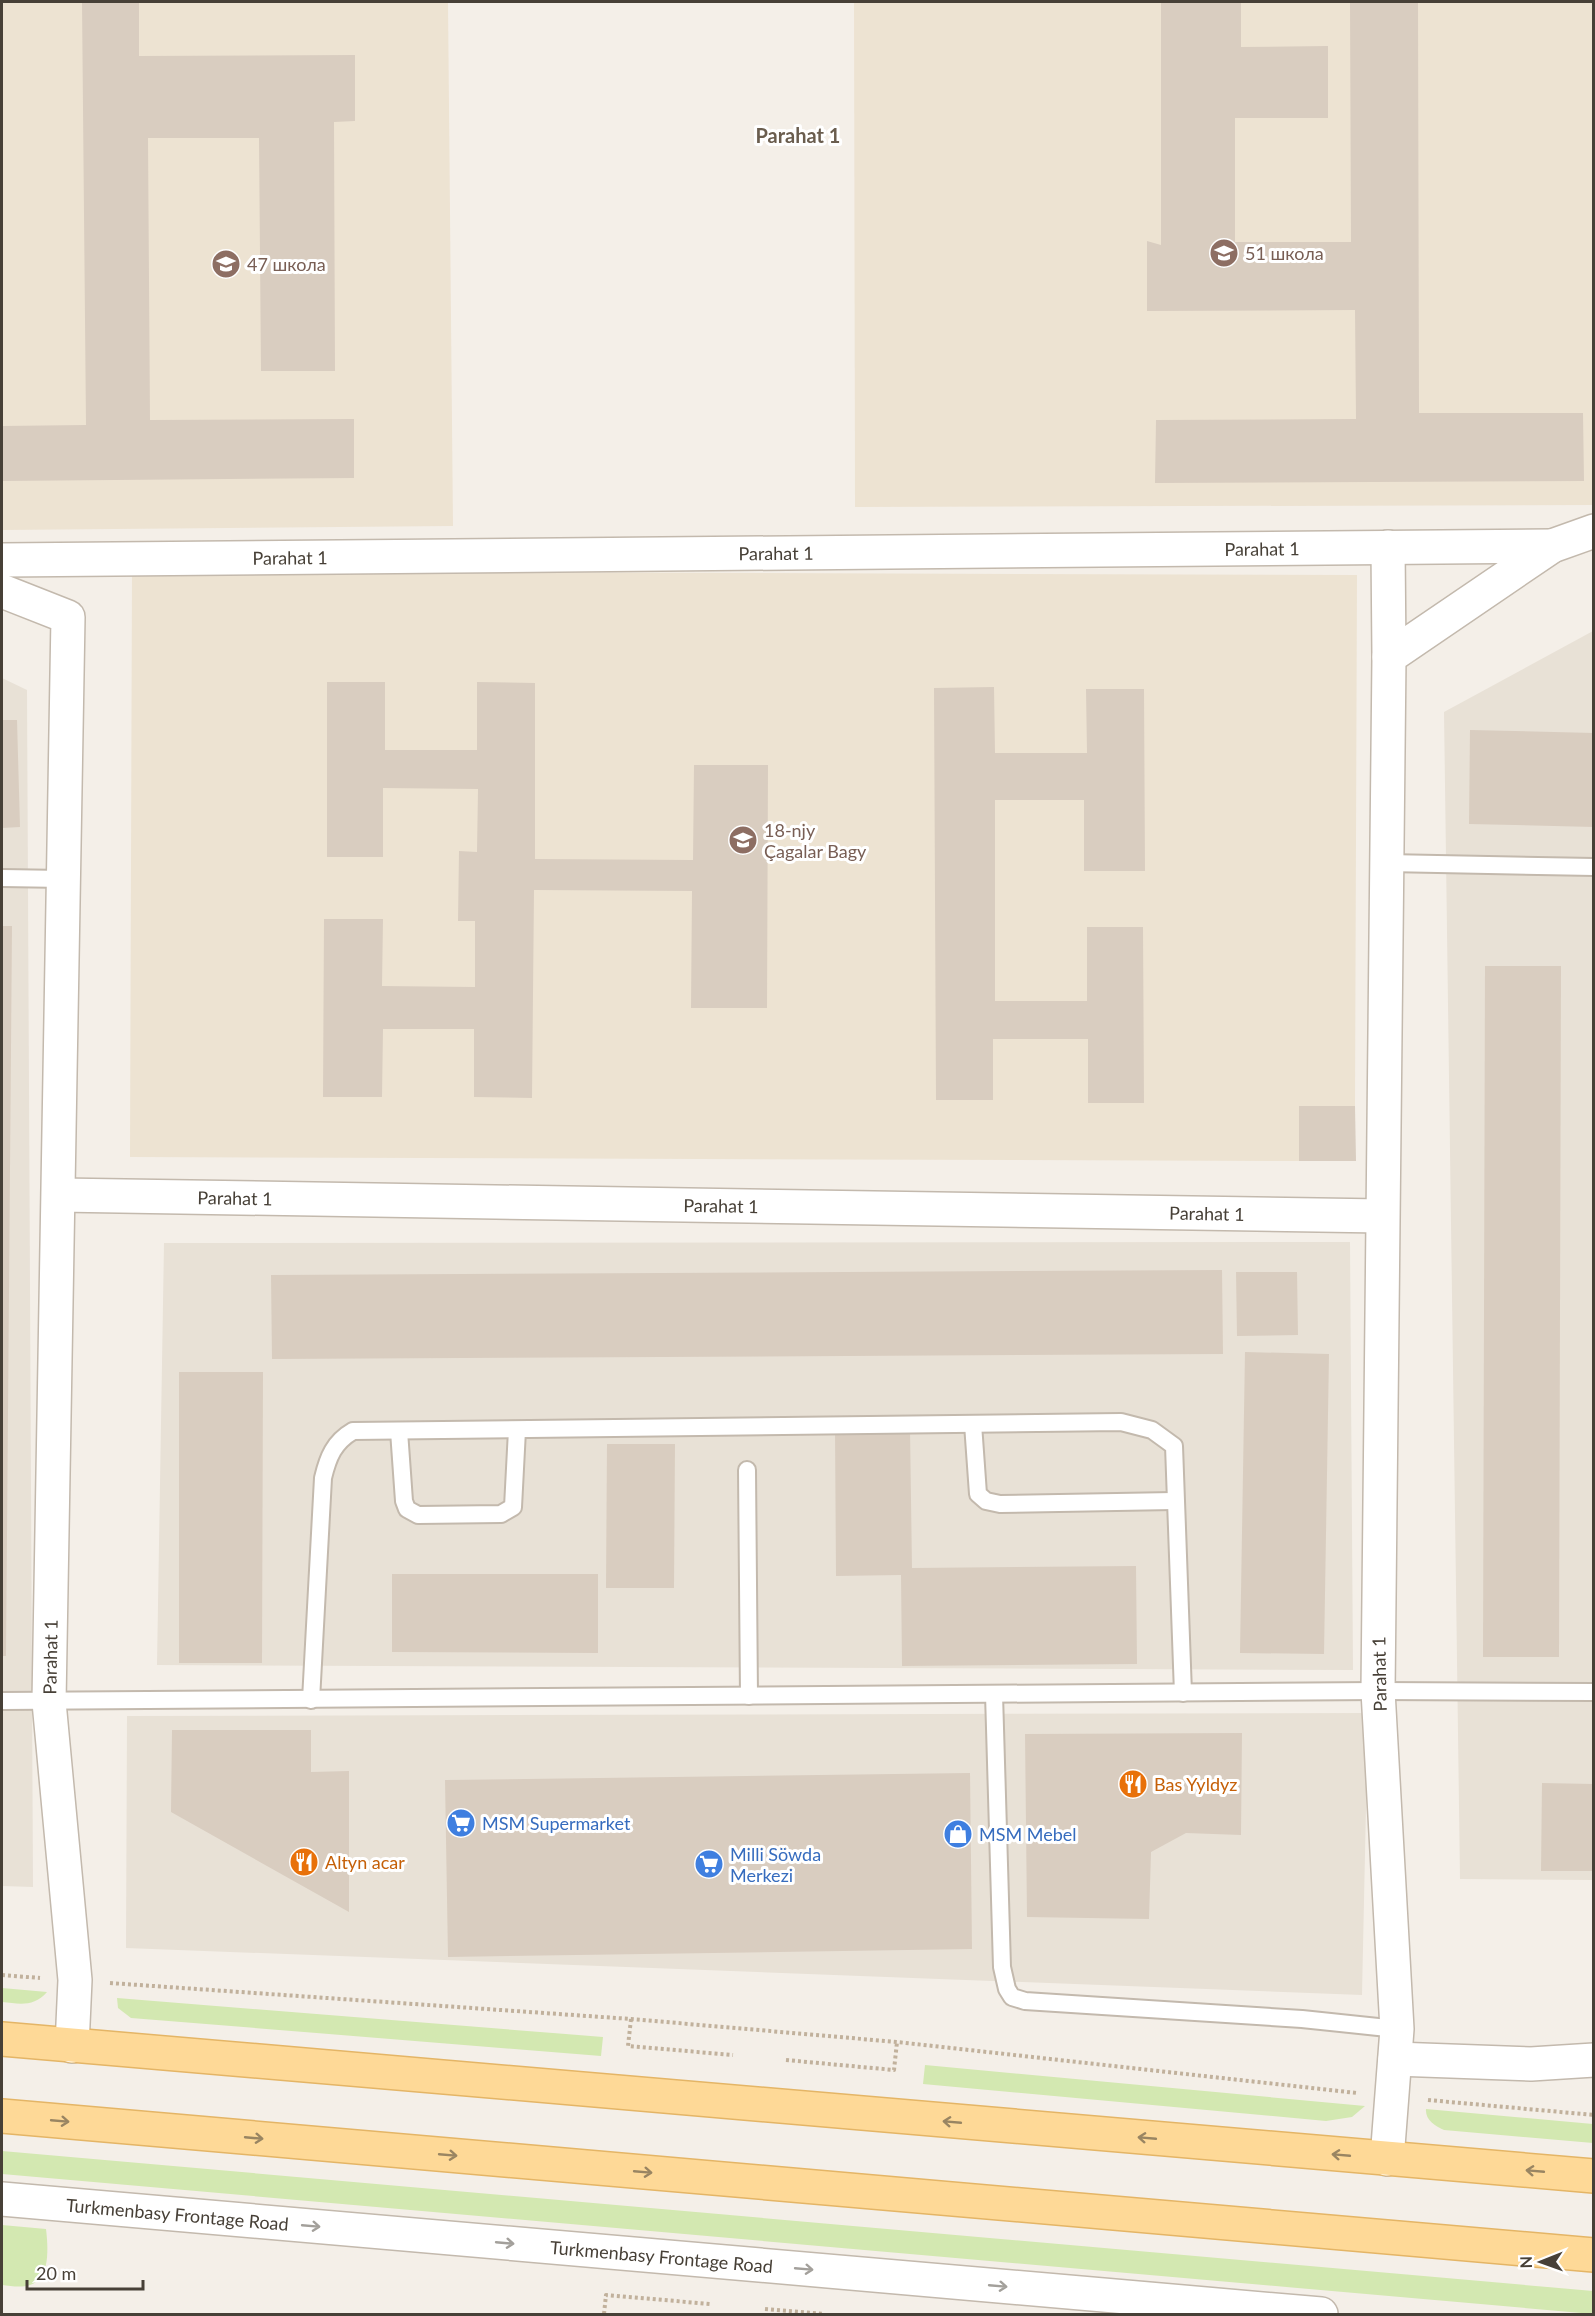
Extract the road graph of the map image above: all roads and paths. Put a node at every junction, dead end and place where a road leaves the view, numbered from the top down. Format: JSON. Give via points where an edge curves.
{"nodes":[{"id":1,"x":1593,"y":531,"type":"edge"},
{"id":2,"x":1552,"y":546,"type":"junction"},
{"id":3,"x":1388,"y":547,"type":"junction"},
{"id":4,"x":2,"y":560,"type":"edge"},
{"id":5,"x":2,"y":591,"type":"edge"},
{"id":6,"x":1389,"y":657,"type":"junction"},
{"id":7,"x":1387,"y":863,"type":"junction"},
{"id":8,"x":1593,"y":867,"type":"edge"},
{"id":9,"x":2,"y":879,"type":"edge"},
{"id":10,"x":64,"y":879,"type":"junction"},
{"id":11,"x":59,"y":1195,"type":"junction"},
{"id":12,"x":1383,"y":1216,"type":"junction"},
{"id":13,"x":973,"y":1424,"type":"junction"},
{"id":14,"x":517,"y":1430,"type":"junction"},
{"id":15,"x":399,"y":1431,"type":"junction"},
{"id":16,"x":747,"y":1470,"type":"dead end"},
{"id":17,"x":1174,"y":1501,"type":"junction"},
{"id":18,"x":1378,"y":1691,"type":"junction"},
{"id":19,"x":1593,"y":1692,"type":"edge"},
{"id":20,"x":1183,"y":1693,"type":"junction"},
{"id":21,"x":994,"y":1694,"type":"junction"},
{"id":22,"x":749,"y":1696,"type":"junction"},
{"id":23,"x":311,"y":1700,"type":"junction"},
{"id":24,"x":2,"y":1701,"type":"edge"},
{"id":25,"x":49,"y":1702,"type":"junction"},
{"id":26,"x":2,"y":1975,"type":"edge"},
{"id":27,"x":75,"y":1980,"type":"junction"},
{"id":28,"x":631,"y":2019,"type":"junction"},
{"id":29,"x":2,"y":2039,"type":"edge"},
{"id":30,"x":897,"y":2042,"type":"junction"},
{"id":31,"x":1396,"y":2044,"type":"junction"},
{"id":32,"x":72,"y":2046,"type":"junction"},
{"id":33,"x":733,"y":2055,"type":"dead end"},
{"id":34,"x":786,"y":2060,"type":"dead end"},
{"id":35,"x":1593,"y":2060,"type":"edge"},
{"id":36,"x":1393,"y":2097,"type":"junction"},
{"id":37,"x":1593,"y":2115,"type":"edge"},
{"id":38,"x":2,"y":2116,"type":"edge"},
{"id":39,"x":1387,"y":2159,"type":"junction"},
{"id":40,"x":1593,"y":2176,"type":"edge"},
{"id":41,"x":2,"y":2199,"type":"edge"},
{"id":42,"x":1593,"y":2255,"type":"edge"},
{"id":43,"x":710,"y":2304,"type":"dead end"},
{"id":44,"x":765,"y":2309,"type":"dead end"},
{"id":45,"x":604,"y":2314,"type":"edge"},
{"id":46,"x":824,"y":2314,"type":"edge"},
{"id":47,"x":1321,"y":2314,"type":"edge"}],
"edges":[{"from":1,"to":2,"type":"street","name":"Parahat 1"},
{"from":2,"to":3,"type":"street","name":"Parahat 1"},
{"from":2,"to":6,"type":"street","name":"Parahat 1"},
{"from":3,"to":4,"type":"street","name":"Parahat 1"},
{"from":3,"to":6,"type":"street"},
{"from":5,"to":10,"type":"street","name":"Parahat 1","via":[[68,617]]},
{"from":6,"to":7,"type":"street","name":"Parahat 1"},
{"from":7,"to":8,"type":"lane"},
{"from":7,"to":12,"type":"street","name":"Parahat 1"},
{"from":9,"to":10,"type":"lane"},
{"from":10,"to":11,"type":"street","name":"Parahat 1"},
{"from":11,"to":12,"type":"street","name":"Parahat 1"},
{"from":11,"to":25,"type":"street","name":"Parahat 1"},
{"from":12,"to":18,"type":"street","name":"Parahat 1"},
{"from":13,"to":14,"type":"lane"},
{"from":13,"to":17,"type":"lane","via":[[1121,1422],[1152,1430],[1173,1446]]},
{"from":13,"to":17,"type":"lane","via":[[978,1494],[986,1501]]},
{"from":14,"to":15,"type":"lane"},
{"from":14,"to":15,"type":"lane","via":[[513,1507],[501,1514],[418,1515],[407,1509],[404,1501]]},
{"from":15,"to":23,"type":"lane","via":[[353,1431],[341,1438],[329,1456],[323,1478]]},
{"from":16,"to":22,"type":"lane"},
{"from":17,"to":20,"type":"lane"},
{"from":18,"to":19,"type":"lane"},
{"from":18,"to":20,"type":"lane"},
{"from":18,"to":31,"type":"street","name":"Parahat 1"},
{"from":20,"to":21,"type":"lane"},
{"from":21,"to":22,"type":"lane"},
{"from":21,"to":31,"type":"lane","via":[[1002,1967],[1012,1997],[1025,2001],[1302,2019]]},
{"from":22,"to":23,"type":"lane"},
{"from":23,"to":25,"type":"lane"},
{"from":24,"to":25,"type":"lane"},
{"from":25,"to":27,"type":"street","name":"Parahat 1"},
{"from":26,"to":27,"type":"path"},
{"from":27,"to":28,"type":"path"},
{"from":27,"to":32,"type":"street","name":"Parahat 1"},
{"from":28,"to":30,"type":"path"},
{"from":28,"to":33,"type":"path","via":[[628,2046]]},
{"from":29,"to":32,"type":"main road"},
{"from":30,"to":34,"type":"path","via":[[894,2070]]},
{"from":30,"to":36,"type":"path"},
{"from":31,"to":35,"type":"street","via":[[1531,2064]]},
{"from":31,"to":36,"type":"street","name":"Parahat 1"},
{"from":39,"to":32,"type":"main road","one_way":true},
{"from":36,"to":37,"type":"path"},
{"from":36,"to":39,"type":"street","name":"Parahat 1"},
{"from":38,"to":42,"type":"main road","one_way":true},
{"from":40,"to":39,"type":"main road","one_way":true},
{"from":41,"to":47,"type":"street","name":"Turkmenbasy Frontage Road","one_way":true},
{"from":43,"to":45,"type":"path","via":[[606,2295]]},
{"from":44,"to":46,"type":"path"}]}
